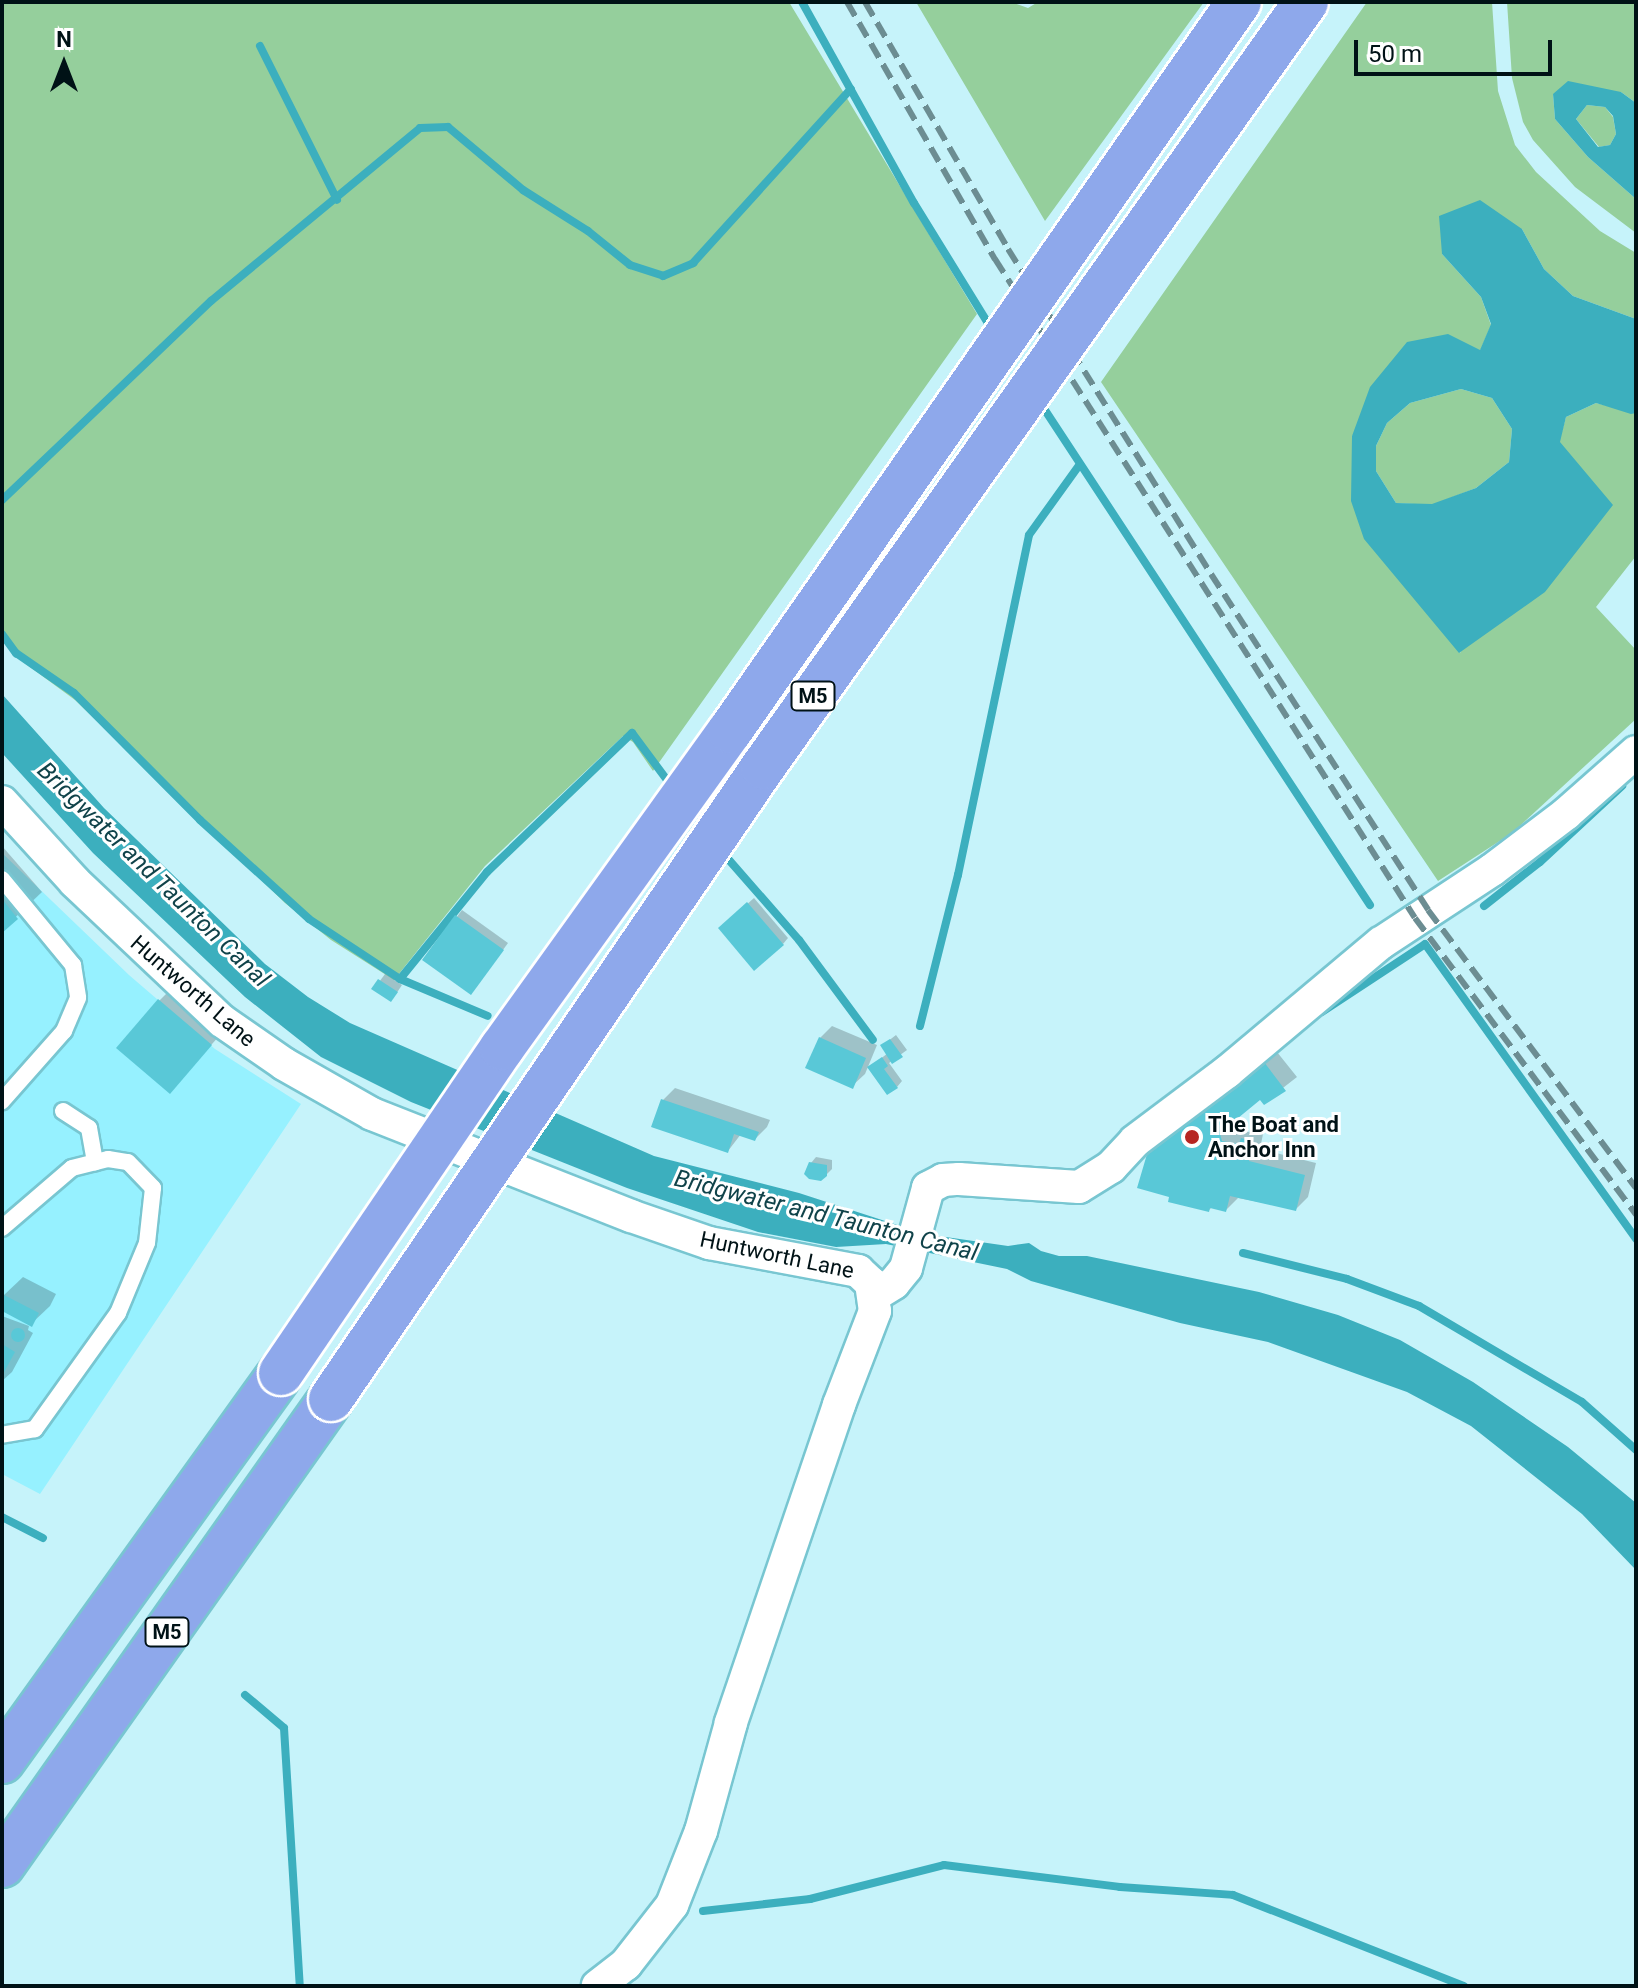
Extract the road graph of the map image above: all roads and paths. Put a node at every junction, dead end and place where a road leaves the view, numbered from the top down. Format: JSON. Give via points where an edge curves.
{"nodes":[{"id":1,"x":1239,"y":2,"type":"edge"},
{"id":2,"x":1306,"y":2,"type":"edge"},
{"id":3,"x":1636,"y":752,"type":"edge"},
{"id":4,"x":2,"y":802,"type":"edge"},
{"id":5,"x":2,"y":879,"type":"edge"},
{"id":6,"x":2,"y":1101,"type":"edge"},
{"id":7,"x":63,"y":1111,"type":"dead end"},
{"id":8,"x":95,"y":1162,"type":"junction"},
{"id":9,"x":2,"y":1228,"type":"edge"},
{"id":10,"x":875,"y":1295,"type":"junction"},
{"id":11,"x":2,"y":1435,"type":"edge"},
{"id":12,"x":2,"y":1761,"type":"edge"},
{"id":13,"x":2,"y":1865,"type":"edge"},
{"id":14,"x":598,"y":1986,"type":"edge"}],
"edges":[{"from":1,"to":12,"type":"highway","number":"M5","bridge":true,"via":[[502,1048],[281,1373]]},
{"from":2,"to":13,"type":"highway","number":"M5","bridge":true,"via":[[763,767],[331,1399]]},
{"from":3,"to":10,"type":"street","via":[[1492,870],[1381,943],[1135,1141],[1111,1167],[1079,1187],[943,1180],[928,1188],[906,1268]]},
{"from":4,"to":10,"type":"street","name":"Huntworth Lane","via":[[75,882],[186,989],[293,1070],[372,1114],[709,1243],[858,1271],[867,1276]]},
{"from":5,"to":6,"type":"lane","via":[[73,965],[78,998],[64,1031]]},
{"from":7,"to":8,"type":"lane","via":[[89,1128]]},
{"from":8,"to":9,"type":"lane","via":[[72,1168]]},
{"from":8,"to":11,"type":"lane","via":[[128,1162],[153,1188],[147,1243],[118,1313],[35,1429]]},
{"from":10,"to":14,"type":"street","name":"Huntworth Lane","via":[[875,1311],[672,1905],[626,1964]]}]}
